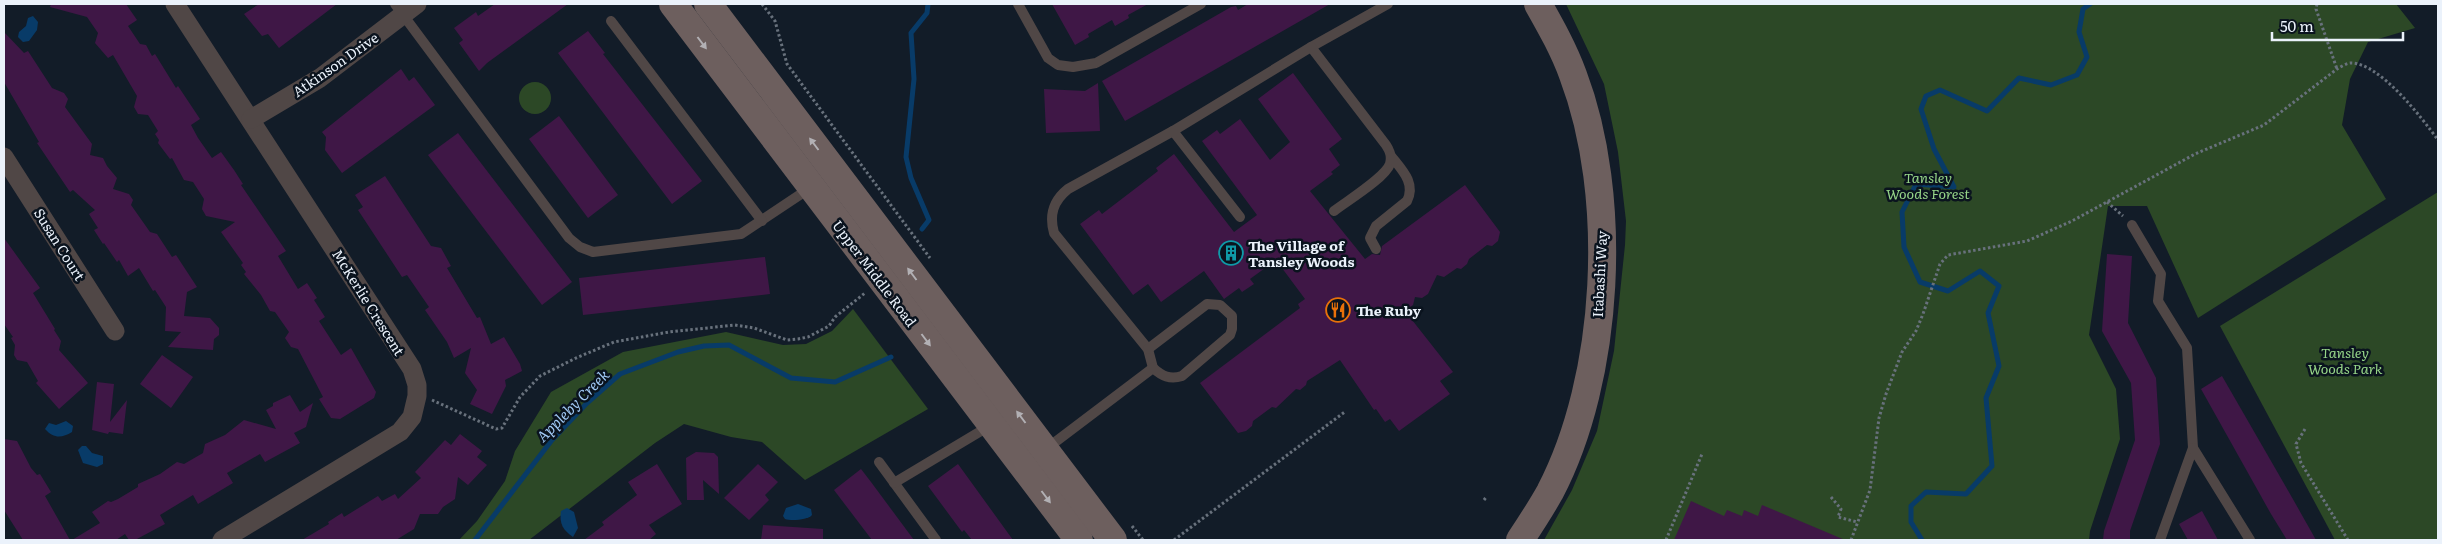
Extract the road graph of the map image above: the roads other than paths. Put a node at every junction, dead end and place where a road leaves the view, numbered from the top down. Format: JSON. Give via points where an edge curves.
{"nodes":[{"id":1,"x":175,"y":4,"type":"edge"},
{"id":2,"x":673,"y":4,"type":"edge"},
{"id":3,"x":708,"y":4,"type":"edge"},
{"id":4,"x":1018,"y":4,"type":"edge"},
{"id":5,"x":1201,"y":4,"type":"edge"},
{"id":6,"x":1388,"y":4,"type":"edge"},
{"id":7,"x":1538,"y":4,"type":"edge"},
{"id":8,"x":405,"y":7,"type":"edge"},
{"id":9,"x":611,"y":21,"type":"dead end"},
{"id":10,"x":1310,"y":47,"type":"junction"},
{"id":11,"x":251,"y":119,"type":"junction"},
{"id":12,"x":1173,"y":131,"type":"junction"},
{"id":13,"x":1391,"y":156,"type":"junction"},
{"id":14,"x":4,"y":157,"type":"edge"},
{"id":15,"x":810,"y":188,"type":"junction"},
{"id":16,"x":1334,"y":211,"type":"dead end"},
{"id":17,"x":1240,"y":217,"type":"dead end"},
{"id":18,"x":762,"y":221,"type":"junction"},
{"id":19,"x":2132,"y":225,"type":"road end"},
{"id":20,"x":1376,"y":249,"type":"dead end"},
{"id":21,"x":115,"y":331,"type":"dead end"},
{"id":22,"x":1148,"y":349,"type":"junction"},
{"id":23,"x":1153,"y":368,"type":"junction"},
{"id":24,"x":991,"y":425,"type":"junction"},
{"id":25,"x":2193,"y":448,"type":"junction"},
{"id":26,"x":1034,"y":458,"type":"junction"},
{"id":27,"x":879,"y":462,"type":"dead end"},
{"id":28,"x":894,"y":483,"type":"junction"},
{"id":29,"x":1122,"y":532,"type":"edge"},
{"id":30,"x":222,"y":540,"type":"edge"},
{"id":31,"x":936,"y":540,"type":"edge"},
{"id":32,"x":1079,"y":540,"type":"edge"},
{"id":33,"x":1520,"y":540,"type":"edge"},
{"id":34,"x":2160,"y":540,"type":"edge"},
{"id":35,"x":2250,"y":540,"type":"edge"}],
"edges":[{"from":1,"to":11,"type":"street","name":"McKerlie Crescent"},
{"from":2,"to":15,"type":"main road","name":"Upper Middle Road","one_way":true},
{"from":26,"to":3,"type":"main road","name":"Upper Middle Road","one_way":true},
{"from":4,"to":5,"type":"lane","via":[[1048,58],[1073,67],[1096,63]]},
{"from":6,"to":10,"type":"lane"},
{"from":7,"to":33,"type":"main road","name":"Itabashi Way","via":[[1573,75],[1586,116],[1601,194],[1602,229],[1596,326],[1580,413],[1550,492]]},
{"from":8,"to":11,"type":"street","name":"Atkinson Drive","via":[[320,78]]},
{"from":8,"to":18,"type":"lane","via":[[570,238],[580,247],[593,252],[741,234]]},
{"from":9,"to":18,"type":"lane"},
{"from":10,"to":12,"type":"lane"},
{"from":10,"to":13,"type":"lane","via":[[1386,145]]},
{"from":11,"to":30,"type":"street","name":"McKerlie Crescent","via":[[412,369],[417,396],[412,416],[400,432]]},
{"from":12,"to":17,"type":"lane"},
{"from":12,"to":22,"type":"lane","via":[[1068,189],[1057,198],[1052,212],[1054,233]]},
{"from":13,"to":16,"type":"lane","via":[[1383,173]]},
{"from":13,"to":20,"type":"lane","via":[[1410,183],[1410,195],[1373,229],[1370,238]]},
{"from":14,"to":21,"type":"street","name":"Susan Court"},
{"from":15,"to":18,"type":"lane"},
{"from":15,"to":24,"type":"main road","name":"Upper Middle Road","one_way":true},
{"from":19,"to":25,"type":"lane","via":[[2161,274],[2158,301],[2187,348]]},
{"from":22,"to":23,"type":"lane"},
{"from":22,"to":23,"type":"lane","via":[[1207,304],[1220,305],[1232,316],[1230,335],[1182,376],[1168,378]]},
{"from":23,"to":26,"type":"lane"},
{"from":24,"to":26,"type":"main road","name":"Upper Middle Road"},
{"from":24,"to":28,"type":"lane"},
{"from":25,"to":34,"type":"lane"},
{"from":25,"to":35,"type":"lane"},
{"from":26,"to":29,"type":"main road","name":"Upper Middle Road"},
{"from":26,"to":32,"type":"main road","name":"Upper Middle Road","one_way":true},
{"from":27,"to":28,"type":"lane"},
{"from":28,"to":31,"type":"lane"}]}
